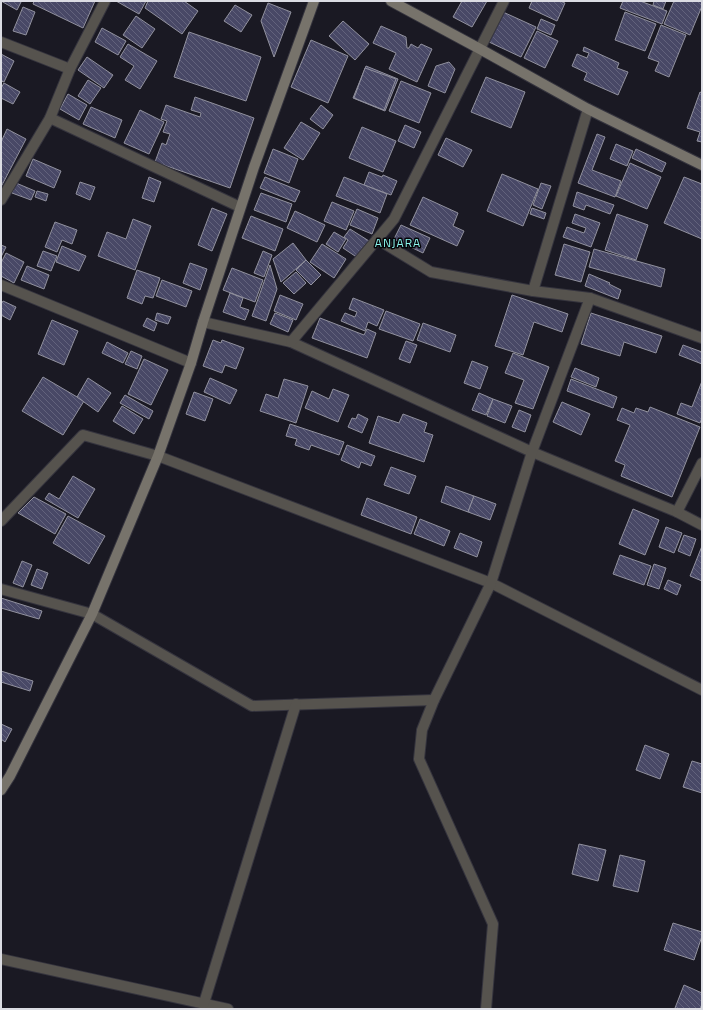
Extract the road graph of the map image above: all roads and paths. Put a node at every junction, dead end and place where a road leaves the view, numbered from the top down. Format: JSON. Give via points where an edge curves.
{"nodes":[{"id":1,"x":105,"y":1,"type":"edge"},
{"id":2,"x":314,"y":1,"type":"edge"},
{"id":3,"x":391,"y":1,"type":"edge"},
{"id":4,"x":504,"y":1,"type":"edge"},
{"id":5,"x":1,"y":42,"type":"edge"},
{"id":6,"x":480,"y":49,"type":"junction"},
{"id":7,"x":70,"y":69,"type":"junction"},
{"id":8,"x":588,"y":109,"type":"junction"},
{"id":9,"x":50,"y":118,"type":"junction"},
{"id":10,"x":702,"y":166,"type":"edge"},
{"id":11,"x":1,"y":200,"type":"edge"},
{"id":12,"x":240,"y":207,"type":"junction"},
{"id":13,"x":377,"y":239,"type":"junction"},
{"id":14,"x":1,"y":285,"type":"edge"},
{"id":15,"x":533,"y":291,"type":"junction"},
{"id":16,"x":590,"y":298,"type":"junction"},
{"id":17,"x":203,"y":322,"type":"junction"},
{"id":18,"x":702,"y":338,"type":"edge"},
{"id":19,"x":291,"y":342,"type":"junction"},
{"id":20,"x":191,"y":363,"type":"junction"},
{"id":21,"x":532,"y":452,"type":"junction"},
{"id":22,"x":158,"y":456,"type":"junction"},
{"id":23,"x":702,"y":463,"type":"edge"},
{"id":24,"x":677,"y":512,"type":"junction"},
{"id":25,"x":1,"y":521,"type":"edge"},
{"id":26,"x":702,"y":525,"type":"edge"},
{"id":27,"x":491,"y":582,"type":"junction"},
{"id":28,"x":1,"y":589,"type":"edge"},
{"id":29,"x":92,"y":614,"type":"junction"},
{"id":30,"x":702,"y":690,"type":"edge"},
{"id":31,"x":434,"y":700,"type":"junction"},
{"id":32,"x":296,"y":704,"type":"junction"},
{"id":33,"x":1,"y":790,"type":"edge"},
{"id":34,"x":1,"y":959,"type":"edge"},
{"id":35,"x":204,"y":1003,"type":"junction"},
{"id":36,"x":228,"y":1009,"type":"edge"},
{"id":37,"x":486,"y":1009,"type":"edge"}],
"edges":[{"from":1,"to":7,"type":"street"},
{"from":2,"to":12,"type":"street"},
{"from":3,"to":6,"type":"street"},
{"from":4,"to":6,"type":"street"},
{"from":5,"to":7,"type":"street"},
{"from":6,"to":8,"type":"street"},
{"from":6,"to":13,"type":"street","via":[[394,219]]},
{"from":7,"to":9,"type":"street"},
{"from":8,"to":10,"type":"street"},
{"from":8,"to":15,"type":"street"},
{"from":9,"to":11,"type":"street"},
{"from":9,"to":12,"type":"street"},
{"from":12,"to":17,"type":"street"},
{"from":13,"to":15,"type":"street","via":[[431,272]]},
{"from":13,"to":19,"type":"street"},
{"from":14,"to":20,"type":"street"},
{"from":15,"to":16,"type":"street"},
{"from":16,"to":18,"type":"street"},
{"from":16,"to":21,"type":"street"},
{"from":17,"to":19,"type":"street"},
{"from":17,"to":20,"type":"street"},
{"from":19,"to":21,"type":"street"},
{"from":20,"to":22,"type":"street"},
{"from":21,"to":24,"type":"street"},
{"from":21,"to":27,"type":"street"},
{"from":22,"to":25,"type":"street","via":[[83,435]]},
{"from":22,"to":27,"type":"street"},
{"from":22,"to":29,"type":"street"},
{"from":23,"to":24,"type":"street"},
{"from":24,"to":26,"type":"street"},
{"from":27,"to":30,"type":"street"},
{"from":27,"to":31,"type":"street"},
{"from":28,"to":29,"type":"street"},
{"from":29,"to":32,"type":"street","via":[[252,706]]},
{"from":29,"to":33,"type":"street"},
{"from":31,"to":32,"type":"street"},
{"from":31,"to":37,"type":"street","via":[[422,730],[419,759],[493,924]]},
{"from":32,"to":35,"type":"street"},
{"from":34,"to":35,"type":"street"},
{"from":35,"to":36,"type":"street"}]}
